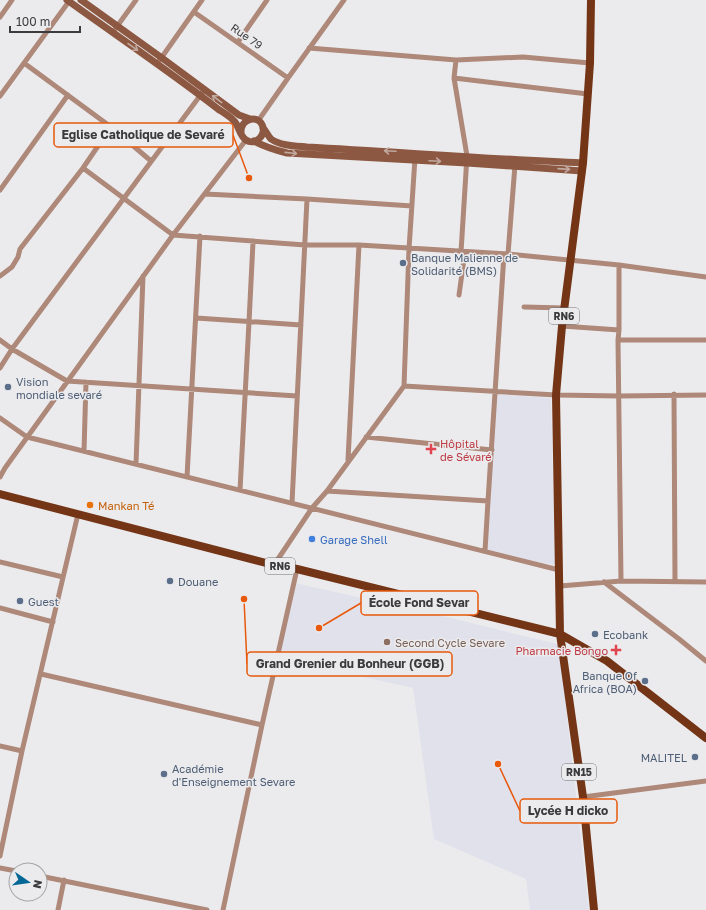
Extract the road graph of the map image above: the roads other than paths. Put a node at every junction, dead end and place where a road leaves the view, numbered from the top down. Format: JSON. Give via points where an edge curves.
{"nodes":[{"id":1,"x":12,"y":0,"type":"edge"},
{"id":2,"x":68,"y":0,"type":"edge"},
{"id":3,"x":81,"y":0,"type":"edge"},
{"id":4,"x":136,"y":0,"type":"edge"},
{"id":5,"x":202,"y":0,"type":"edge"},
{"id":6,"x":267,"y":0,"type":"edge"},
{"id":7,"x":344,"y":0,"type":"edge"},
{"id":8,"x":591,"y":0,"type":"edge"},
{"id":9,"x":194,"y":12,"type":"junction"},
{"id":10,"x":0,"y":17,"type":"edge"},
{"id":11,"x":118,"y":26,"type":"junction"},
{"id":12,"x":112,"y":32,"type":"junction"},
{"id":13,"x":238,"y":42,"type":"junction"},
{"id":14,"x":309,"y":48,"type":"junction"},
{"id":15,"x":162,"y":58,"type":"junction"},
{"id":16,"x":456,"y":60,"type":"junction"},
{"id":17,"x":24,"y":63,"type":"junction"},
{"id":18,"x":590,"y":63,"type":"junction"},
{"id":19,"x":157,"y":64,"type":"junction"},
{"id":20,"x":288,"y":78,"type":"junction"},
{"id":21,"x":454,"y":78,"type":"junction"},
{"id":22,"x":202,"y":92,"type":"junction"},
{"id":23,"x":588,"y":94,"type":"junction"},
{"id":24,"x":68,"y":95,"type":"junction"},
{"id":25,"x":0,"y":96,"type":"edge"},
{"id":26,"x":250,"y":119,"type":"junction"},
{"id":27,"x":258,"y":121,"type":"junction"},
{"id":28,"x":111,"y":127,"type":"junction"},
{"id":29,"x":263,"y":128,"type":"junction"},
{"id":30,"x":241,"y":132,"type":"junction"},
{"id":31,"x":246,"y":140,"type":"junction"},
{"id":32,"x":254,"y":141,"type":"junction"},
{"id":33,"x":415,"y":156,"type":"junction"},
{"id":34,"x":467,"y":160,"type":"junction"},
{"id":35,"x":151,"y":161,"type":"junction"},
{"id":36,"x":515,"y":163,"type":"junction"},
{"id":37,"x":582,"y":167,"type":"junction"},
{"id":38,"x":83,"y":168,"type":"junction"},
{"id":39,"x":0,"y":190,"type":"edge"},
{"id":40,"x":205,"y":194,"type":"junction"},
{"id":41,"x":124,"y":198,"type":"junction"},
{"id":42,"x":307,"y":199,"type":"junction"},
{"id":43,"x":412,"y":206,"type":"junction"},
{"id":44,"x":173,"y":235,"type":"junction"},
{"id":45,"x":200,"y":236,"type":"junction"},
{"id":46,"x":253,"y":242,"type":"junction"},
{"id":47,"x":304,"y":245,"type":"junction"},
{"id":48,"x":359,"y":245,"type":"junction"},
{"id":49,"x":409,"y":249,"type":"junction"},
{"id":50,"x":463,"y":252,"type":"junction"},
{"id":51,"x":506,"y":254,"type":"junction"},
{"id":52,"x":571,"y":260,"type":"junction"},
{"id":53,"x":619,"y":265,"type":"junction"},
{"id":54,"x":0,"y":276,"type":"edge"},
{"id":55,"x":143,"y":276,"type":"junction"},
{"id":56,"x":706,"y":277,"type":"edge"},
{"id":57,"x":459,"y":295,"type":"dead end"},
{"id":58,"x":524,"y":307,"type":"dead end"},
{"id":59,"x":565,"y":308,"type":"junction"},
{"id":60,"x":196,"y":318,"type":"junction"},
{"id":61,"x":250,"y":322,"type":"junction"},
{"id":62,"x":301,"y":325,"type":"junction"},
{"id":63,"x":562,"y":326,"type":"junction"},
{"id":64,"x":619,"y":330,"type":"junction"},
{"id":65,"x":0,"y":340,"type":"edge"},
{"id":66,"x":618,"y":340,"type":"junction"},
{"id":67,"x":706,"y":340,"type":"edge"},
{"id":68,"x":12,"y":349,"type":"junction"},
{"id":69,"x":0,"y":368,"type":"edge"},
{"id":70,"x":67,"y":381,"type":"junction"},
{"id":71,"x":86,"y":382,"type":"junction"},
{"id":72,"x":139,"y":386,"type":"junction"},
{"id":73,"x":404,"y":386,"type":"junction"},
{"id":74,"x":192,"y":389,"type":"junction"},
{"id":75,"x":495,"y":392,"type":"junction"},
{"id":76,"x":245,"y":393,"type":"junction"},
{"id":77,"x":674,"y":394,"type":"junction"},
{"id":78,"x":556,"y":395,"type":"junction"},
{"id":79,"x":706,"y":395,"type":"edge"},
{"id":80,"x":297,"y":396,"type":"junction"},
{"id":81,"x":619,"y":396,"type":"junction"},
{"id":82,"x":0,"y":418,"type":"edge"},
{"id":83,"x":27,"y":437,"type":"junction"},
{"id":84,"x":366,"y":437,"type":"junction"},
{"id":85,"x":492,"y":450,"type":"junction"},
{"id":86,"x":84,"y":451,"type":"junction"},
{"id":87,"x":348,"y":461,"type":"junction"},
{"id":88,"x":136,"y":464,"type":"junction"},
{"id":89,"x":0,"y":477,"type":"edge"},
{"id":90,"x":187,"y":477,"type":"junction"},
{"id":91,"x":240,"y":490,"type":"junction"},
{"id":92,"x":327,"y":491,"type":"junction"},
{"id":93,"x":0,"y":494,"type":"edge"},
{"id":94,"x":488,"y":501,"type":"junction"},
{"id":95,"x":292,"y":503,"type":"junction"},
{"id":96,"x":312,"y":508,"type":"junction"},
{"id":97,"x":78,"y":514,"type":"junction"},
{"id":98,"x":485,"y":552,"type":"junction"},
{"id":99,"x":0,"y":562,"type":"edge"},
{"id":100,"x":274,"y":564,"type":"junction"},
{"id":101,"x":297,"y":569,"type":"junction"},
{"id":102,"x":559,"y":570,"type":"junction"},
{"id":103,"x":63,"y":577,"type":"junction"},
{"id":104,"x":621,"y":581,"type":"junction"},
{"id":105,"x":604,"y":582,"type":"junction"},
{"id":106,"x":675,"y":582,"type":"junction"},
{"id":107,"x":706,"y":582,"type":"edge"},
{"id":108,"x":560,"y":586,"type":"junction"},
{"id":109,"x":0,"y":608,"type":"edge"},
{"id":110,"x":53,"y":622,"type":"junction"},
{"id":111,"x":560,"y":634,"type":"junction"},
{"id":112,"x":706,"y":661,"type":"edge"},
{"id":113,"x":41,"y":674,"type":"junction"},
{"id":114,"x":262,"y":725,"type":"junction"},
{"id":115,"x":706,"y":738,"type":"edge"},
{"id":116,"x":0,"y":746,"type":"edge"},
{"id":117,"x":22,"y":751,"type":"junction"},
{"id":118,"x":706,"y":781,"type":"edge"},
{"id":119,"x":583,"y":797,"type":"junction"},
{"id":120,"x":1,"y":841,"type":"edge"},
{"id":121,"x":0,"y":856,"type":"edge"},
{"id":122,"x":48,"y":877,"type":"edge"},
{"id":123,"x":64,"y":880,"type":"junction"},
{"id":124,"x":58,"y":910,"type":"edge"},
{"id":125,"x":208,"y":910,"type":"edge"},
{"id":126,"x":223,"y":910,"type":"edge"},
{"id":127,"x":594,"y":910,"type":"edge"}],
"edges":[{"from":1,"to":10,"type":"street"},
{"from":2,"to":12,"type":"street"},
{"from":2,"to":17,"type":"street"},
{"from":3,"to":11,"type":"street"},
{"from":4,"to":11,"type":"street"},
{"from":5,"to":9,"type":"street"},
{"from":6,"to":13,"type":"street"},
{"from":7,"to":14,"type":"street"},
{"from":8,"to":18,"type":"main road","number":"RN6"},
{"from":9,"to":13,"type":"street","name":"Rue 79"},
{"from":9,"to":15,"type":"street"},
{"from":11,"to":12,"type":"street"},
{"from":11,"to":15,"type":"street"},
{"from":12,"to":19,"type":"street","one_way":true},
{"from":13,"to":20,"type":"street","name":"Rue 79"},
{"from":14,"to":16,"type":"street"},
{"from":14,"to":20,"type":"street"},
{"from":15,"to":19,"type":"street"},
{"from":15,"to":22,"type":"street"},
{"from":16,"to":18,"type":"street","via":[[523,57]]},
{"from":16,"to":21,"type":"street"},
{"from":17,"to":24,"type":"street"},
{"from":17,"to":25,"type":"street"},
{"from":18,"to":23,"type":"main road","number":"RN6"},
{"from":19,"to":22,"type":"street"},
{"from":20,"to":27,"type":"street"},
{"from":21,"to":23,"type":"street"},
{"from":21,"to":34,"type":"street"},
{"from":26,"to":22,"type":"street","one_way":true},
{"from":22,"to":30,"type":"street","via":[[235,121]]},
{"from":22,"to":35,"type":"street"},
{"from":23,"to":37,"type":"main road","number":"RN6"},
{"from":24,"to":28,"type":"street"},
{"from":24,"to":39,"type":"street"},
{"from":26,"to":27,"type":"street"},
{"from":26,"to":30,"type":"street","via":[[243,124]]},
{"from":27,"to":29,"type":"street"},
{"from":28,"to":35,"type":"street"},
{"from":28,"to":38,"type":"street"},
{"from":29,"to":32,"type":"street","via":[[261,137]]},
{"from":33,"to":29,"type":"street","one_way":true,"via":[[289,145],[272,139]]},
{"from":30,"to":31,"type":"street"},
{"from":31,"to":32,"type":"street"},
{"from":31,"to":40,"type":"street"},
{"from":32,"to":33,"type":"street","one_way":true,"via":[[264,147],[287,153]]},
{"from":33,"to":34,"type":"street"},
{"from":33,"to":43,"type":"street"},
{"from":34,"to":36,"type":"street"},
{"from":34,"to":50,"type":"street"},
{"from":35,"to":41,"type":"street"},
{"from":36,"to":37,"type":"street"},
{"from":36,"to":51,"type":"street"},
{"from":37,"to":52,"type":"main road","number":"RN6"},
{"from":38,"to":41,"type":"street"},
{"from":38,"to":54,"type":"street","via":[[20,249],[12,268]]},
{"from":40,"to":42,"type":"street"},
{"from":40,"to":44,"type":"street"},
{"from":41,"to":44,"type":"street"},
{"from":41,"to":68,"type":"street"},
{"from":42,"to":43,"type":"street"},
{"from":42,"to":47,"type":"street"},
{"from":43,"to":49,"type":"street"},
{"from":44,"to":45,"type":"street"},
{"from":44,"to":55,"type":"street"},
{"from":45,"to":46,"type":"street"},
{"from":45,"to":60,"type":"street"},
{"from":46,"to":47,"type":"street"},
{"from":46,"to":61,"type":"street"},
{"from":47,"to":48,"type":"street"},
{"from":47,"to":62,"type":"street"},
{"from":48,"to":49,"type":"street"},
{"from":48,"to":87,"type":"street"},
{"from":49,"to":50,"type":"street"},
{"from":49,"to":73,"type":"street"},
{"from":50,"to":51,"type":"street"},
{"from":50,"to":57,"type":"street"},
{"from":51,"to":52,"type":"street"},
{"from":51,"to":75,"type":"street"},
{"from":52,"to":53,"type":"street"},
{"from":52,"to":59,"type":"main road","number":"RN6"},
{"from":53,"to":56,"type":"street"},
{"from":53,"to":64,"type":"street"},
{"from":55,"to":70,"type":"street"},
{"from":55,"to":72,"type":"street"},
{"from":58,"to":59,"type":"street"},
{"from":59,"to":63,"type":"main road","number":"RN6"},
{"from":60,"to":61,"type":"street"},
{"from":60,"to":74,"type":"street"},
{"from":61,"to":62,"type":"street"},
{"from":61,"to":76,"type":"street"},
{"from":62,"to":80,"type":"street"},
{"from":63,"to":64,"type":"street"},
{"from":63,"to":78,"type":"main road","number":"RN6"},
{"from":64,"to":66,"type":"street"},
{"from":65,"to":68,"type":"street"},
{"from":66,"to":67,"type":"street"},
{"from":66,"to":81,"type":"street"},
{"from":68,"to":69,"type":"street"},
{"from":68,"to":70,"type":"street"},
{"from":70,"to":71,"type":"street"},
{"from":70,"to":83,"type":"street"},
{"from":71,"to":72,"type":"street"},
{"from":71,"to":86,"type":"street"},
{"from":72,"to":74,"type":"street"},
{"from":72,"to":88,"type":"street"},
{"from":73,"to":75,"type":"street"},
{"from":73,"to":84,"type":"street"},
{"from":74,"to":76,"type":"street"},
{"from":74,"to":90,"type":"street"},
{"from":75,"to":78,"type":"street"},
{"from":75,"to":85,"type":"street"},
{"from":76,"to":80,"type":"street"},
{"from":76,"to":91,"type":"street"},
{"from":77,"to":79,"type":"street"},
{"from":77,"to":81,"type":"street"},
{"from":77,"to":106,"type":"street"},
{"from":78,"to":81,"type":"street"},
{"from":78,"to":102,"type":"main road","number":"RN6"},
{"from":80,"to":95,"type":"street"},
{"from":81,"to":104,"type":"street"},
{"from":82,"to":83,"type":"street"},
{"from":83,"to":86,"type":"street"},
{"from":83,"to":89,"type":"street"},
{"from":84,"to":85,"type":"street"},
{"from":84,"to":87,"type":"street"},
{"from":85,"to":94,"type":"street"},
{"from":86,"to":88,"type":"street"},
{"from":87,"to":92,"type":"street"},
{"from":88,"to":90,"type":"street"},
{"from":90,"to":91,"type":"street"},
{"from":91,"to":95,"type":"street"},
{"from":92,"to":94,"type":"street"},
{"from":92,"to":96,"type":"street"},
{"from":93,"to":97,"type":"main road","number":"RN6"},
{"from":94,"to":98,"type":"street"},
{"from":95,"to":96,"type":"street"},
{"from":96,"to":98,"type":"street"},
{"from":96,"to":100,"type":"street"},
{"from":97,"to":100,"type":"main road","number":"RN6"},
{"from":97,"to":103,"type":"street"},
{"from":98,"to":102,"type":"street"},
{"from":99,"to":103,"type":"street"},
{"from":100,"to":101,"type":"main road","number":"RN6"},
{"from":101,"to":111,"type":"main road","number":"RN6"},
{"from":101,"to":114,"type":"street"},
{"from":102,"to":108,"type":"main road","number":"RN6"},
{"from":103,"to":110,"type":"street"},
{"from":104,"to":105,"type":"street"},
{"from":104,"to":106,"type":"street"},
{"from":105,"to":108,"type":"street"},
{"from":105,"to":112,"type":"street"},
{"from":106,"to":107,"type":"street"},
{"from":108,"to":111,"type":"main road","number":"RN6"},
{"from":109,"to":110,"type":"street"},
{"from":110,"to":113,"type":"street"},
{"from":111,"to":115,"type":"main road","via":[[607,661]]},
{"from":111,"to":119,"type":"main road","number":"RN15"},
{"from":113,"to":114,"type":"street"},
{"from":113,"to":117,"type":"street"},
{"from":114,"to":126,"type":"street"},
{"from":116,"to":117,"type":"street"},
{"from":117,"to":120,"type":"street"},
{"from":118,"to":119,"type":"street"},
{"from":119,"to":127,"type":"main road","number":"RN15"},
{"from":120,"to":121,"type":"street"},
{"from":122,"to":123,"type":"street"},
{"from":123,"to":124,"type":"street"},
{"from":123,"to":125,"type":"street"}]}
